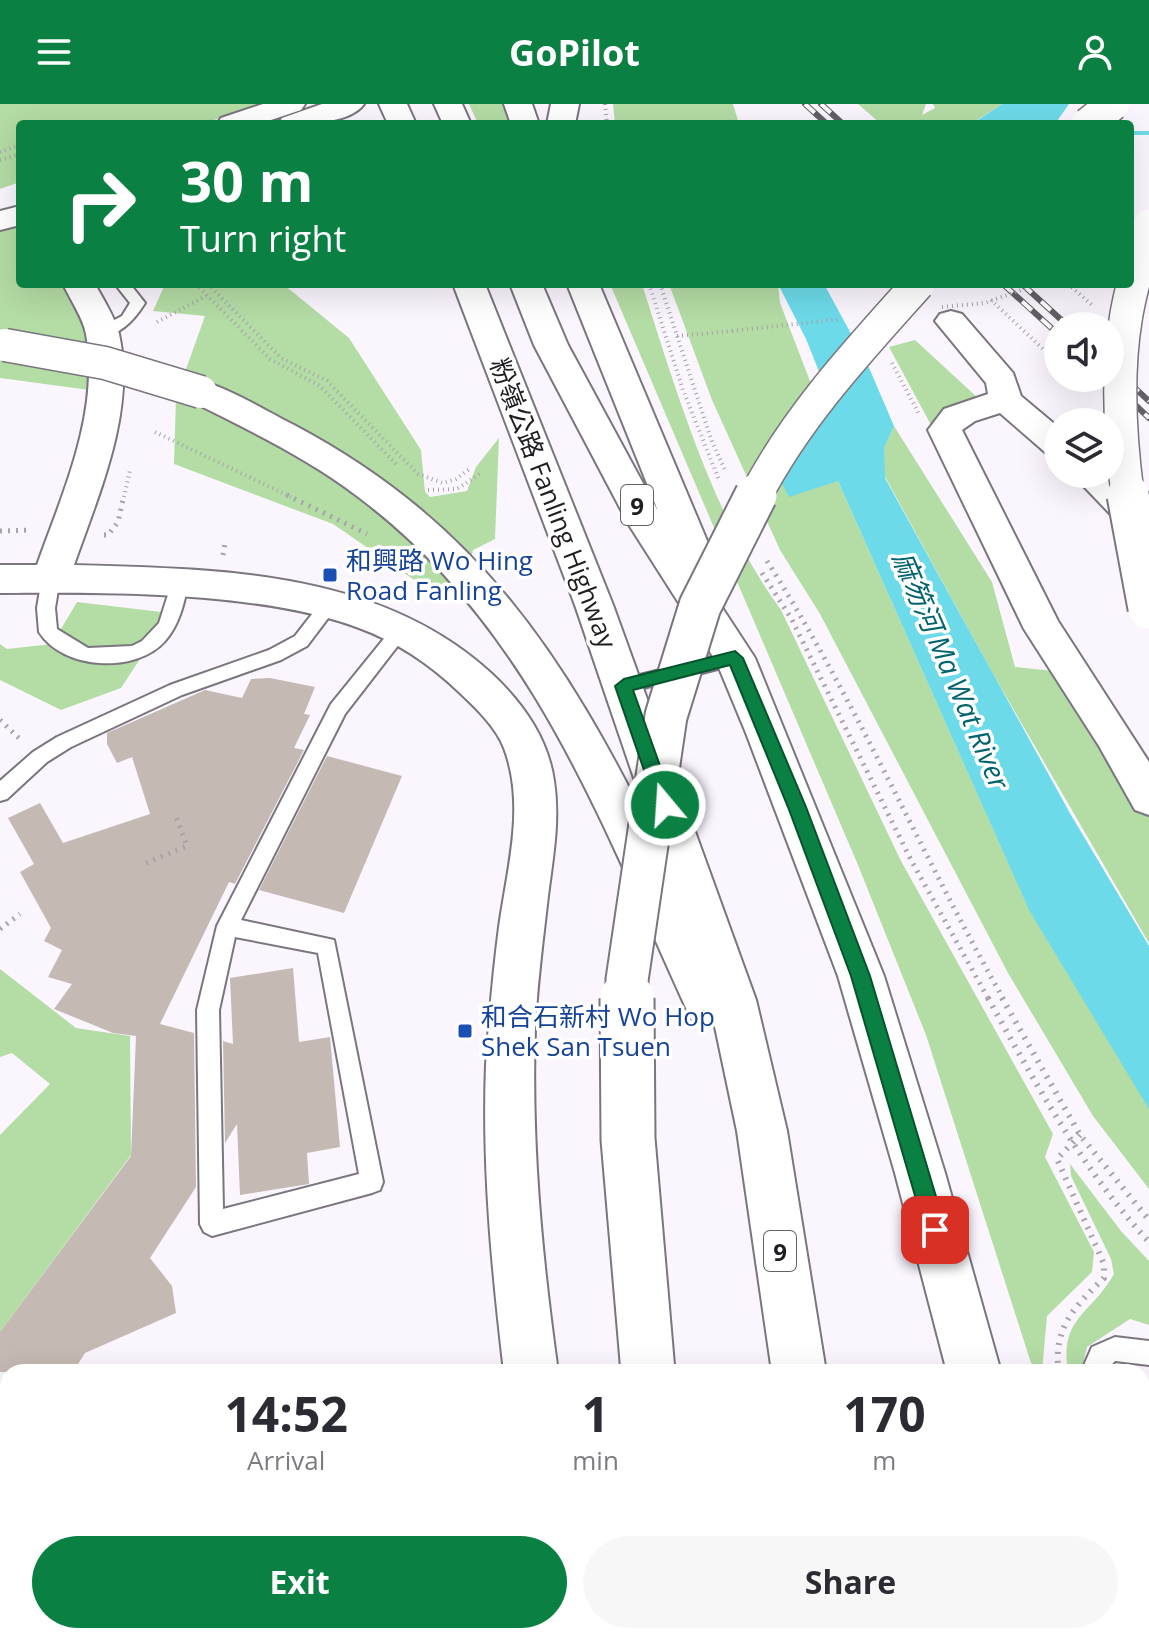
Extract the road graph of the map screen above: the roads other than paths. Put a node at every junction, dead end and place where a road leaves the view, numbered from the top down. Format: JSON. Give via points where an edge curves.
{"nodes":[{"id":1,"x":291,"y":104,"type":"edge"},
{"id":2,"x":350,"y":104,"type":"edge"},
{"id":3,"x":1113,"y":104,"type":"edge"},
{"id":4,"x":243,"y":120,"type":"edge"},
{"id":5,"x":304,"y":120,"type":"edge"},
{"id":6,"x":1093,"y":120,"type":"edge"},
{"id":7,"x":1149,"y":226,"type":"edge"},
{"id":8,"x":81,"y":288,"type":"edge"},
{"id":9,"x":125,"y":288,"type":"edge"},
{"id":10,"x":471,"y":288,"type":"edge"},
{"id":11,"x":528,"y":288,"type":"edge"},
{"id":12,"x":585,"y":288,"type":"edge"},
{"id":13,"x":914,"y":288,"type":"edge"},
{"id":14,"x":1134,"y":288,"type":"edge"},
{"id":15,"x":1134,"y":288,"type":"edge"},
{"id":16,"x":951,"y":321,"type":"dead end"},
{"id":17,"x":102,"y":332,"type":"junction"},
{"id":18,"x":3,"y":345,"type":"edge"},
{"id":19,"x":1006,"y":401,"type":"junction"},
{"id":20,"x":1044,"y":433,"type":"edge"},
{"id":21,"x":1104,"y":488,"type":"edge"},
{"id":22,"x":1149,"y":551,"type":"edge"},
{"id":23,"x":51,"y":578,"type":"junction"},
{"id":24,"x":0,"y":579,"type":"edge"},
{"id":25,"x":179,"y":584,"type":"junction"},
{"id":26,"x":329,"y":605,"type":"junction"},
{"id":27,"x":1149,"y":608,"type":"edge"},
{"id":28,"x":401,"y":630,"type":"junction"},
{"id":29,"x":735,"y":658,"type":"junction"},
{"id":30,"x":624,"y":686,"type":"junction"},
{"id":31,"x":0,"y":793,"type":"edge"},
{"id":32,"x":1149,"y":798,"type":"edge"},
{"id":33,"x":227,"y":926,"type":"junction"},
{"id":34,"x":762,"y":1131,"type":"junction"},
{"id":35,"x":1149,"y":1353,"type":"edge"},
{"id":36,"x":530,"y":1364,"type":"edge"},
{"id":37,"x":647,"y":1364,"type":"edge"},
{"id":38,"x":798,"y":1364,"type":"edge"},
{"id":39,"x":972,"y":1364,"type":"edge"},
{"id":40,"x":1095,"y":1364,"type":"edge"}],
"edges":[{"from":1,"to":4,"type":"main road"},
{"from":2,"to":5,"type":"main road"},
{"from":3,"to":6,"type":"main road","bridge":true},
{"from":7,"to":14,"type":"main road","bridge":true},
{"from":8,"to":17,"type":"main road"},
{"from":9,"to":17,"type":"lane","via":[[138,303],[127,319]]},
{"from":10,"to":30,"type":"main road","name":"粉嶺公路 Fanling Highway","number":"9"},
{"from":11,"to":29,"type":"main road","name":"粉嶺公路 Fanling Highway","number":"9","via":[[551,345],[647,525]]},
{"from":12,"to":29,"type":"main road"},
{"from":13,"to":37,"type":"main road","bridge":true,"via":[[831,381],[776,457],[700,606],[666,716],[627,980],[628,1139]]},
{"from":15,"to":27,"type":"main road","bridge":true,"via":[[1125,325],[1119,402],[1121,465]]},
{"from":16,"to":19,"type":"street","via":[[1002,381]]},
{"from":17,"to":23,"type":"main road","via":[[107,397]]},
{"from":18,"to":34,"type":"main road","bridge":true,"via":[[105,363],[201,392],[292,438],[371,488],[478,585],[532,653],[585,743],[637,844]]},
{"from":19,"to":20,"type":"street"},
{"from":19,"to":32,"type":"street","via":[[948,422],[947,439],[1043,629]]},
{"from":21,"to":22,"type":"street","via":[[1129,512]]},
{"from":23,"to":24,"type":"main road"},
{"from":23,"to":25,"type":"main road"},
{"from":23,"to":25,"type":"lane","via":[[48,632],[85,655],[138,653],[158,639],[176,607]]},
{"from":25,"to":26,"type":"main road","via":[[287,594]]},
{"from":26,"to":28,"type":"main road"},
{"from":26,"to":31,"type":"lane","via":[[301,641],[64,742]]},
{"from":28,"to":33,"type":"lane","via":[[338,709]]},
{"from":28,"to":36,"type":"main road","via":[[449,658],[514,725],[525,746],[535,793],[510,1092],[514,1226]]},
{"from":29,"to":30,"type":"lane"},
{"from":29,"to":39,"type":"main road","name":"粉嶺公路 Fanling Highway","number":"9","via":[[861,976]]},
{"from":30,"to":34,"type":"main road","name":"粉嶺公路 Fanling Highway","number":"9","via":[[733,1000]]},
{"from":33,"to":33,"type":"lane","via":[[327,946],[372,1182],[212,1224],[208,1010]]},
{"from":34,"to":38,"type":"main road","name":"粉嶺公路 Fanling Highway","number":"9"},
{"from":35,"to":40,"type":"lane","via":[[1120,1346]]}]}
